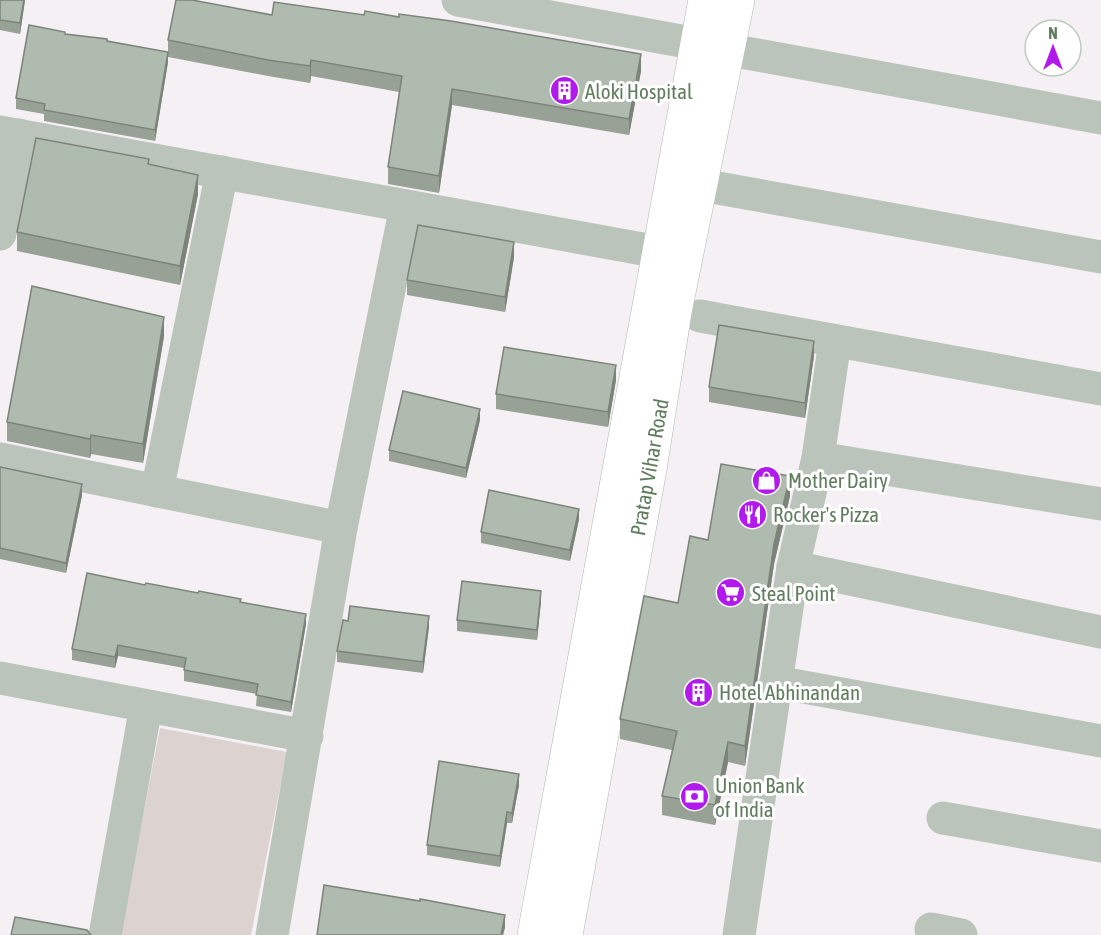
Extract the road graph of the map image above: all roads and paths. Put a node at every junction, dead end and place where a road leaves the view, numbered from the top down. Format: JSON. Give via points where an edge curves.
{"nodes":[{"id":1,"x":459,"y":0,"type":"edge"},
{"id":2,"x":705,"y":0,"type":"edge"},
{"id":3,"x":738,"y":0,"type":"edge"},
{"id":4,"x":712,"y":47,"type":"junction"},
{"id":5,"x":1101,"y":118,"type":"edge"},
{"id":6,"x":10,"y":134,"type":"edge"},
{"id":7,"x":222,"y":172,"type":"junction"},
{"id":8,"x":701,"y":185,"type":"junction"},
{"id":9,"x":406,"y":206,"type":"junction"},
{"id":10,"x":0,"y":234,"type":"edge"},
{"id":11,"x":659,"y":252,"type":"junction"},
{"id":12,"x":1101,"y":257,"type":"edge"},
{"id":13,"x":700,"y":316,"type":"dead end"},
{"id":14,"x":835,"y":341,"type":"junction"},
{"id":15,"x":1101,"y":389,"type":"edge"},
{"id":16,"x":818,"y":458,"type":"junction"},
{"id":17,"x":0,"y":459,"type":"edge"},
{"id":18,"x":158,"y":491,"type":"junction"},
{"id":19,"x":1101,"y":504,"type":"edge"},
{"id":20,"x":341,"y":528,"type":"junction"},
{"id":21,"x":793,"y":567,"type":"junction"},
{"id":22,"x":1101,"y":632,"type":"edge"},
{"id":23,"x":0,"y":678,"type":"edge"},
{"id":24,"x":776,"y":682,"type":"junction"},
{"id":25,"x":146,"y":706,"type":"junction"},
{"id":26,"x":307,"y":736,"type":"junction"},
{"id":27,"x":1101,"y":741,"type":"edge"},
{"id":28,"x":942,"y":818,"type":"dead end"},
{"id":29,"x":1101,"y":846,"type":"edge"},
{"id":30,"x":105,"y":935,"type":"edge"},
{"id":31,"x":272,"y":935,"type":"edge"},
{"id":32,"x":534,"y":935,"type":"edge"},
{"id":33,"x":566,"y":935,"type":"edge"},
{"id":34,"x":739,"y":935,"type":"edge"}],
"edges":[{"from":1,"to":4,"type":"street"},
{"from":2,"to":4,"type":"street","name":"Pratap Vihar Road"},
{"from":3,"to":4,"type":"street","name":"Pratap Vihar Road"},
{"from":4,"to":5,"type":"street"},
{"from":4,"to":8,"type":"street","name":"Pratap Vihar Road"},
{"from":4,"to":11,"type":"street","name":"Pratap Vihar Road"},
{"from":6,"to":7,"type":"street"},
{"from":6,"to":10,"type":"street"},
{"from":7,"to":9,"type":"street"},
{"from":7,"to":18,"type":"street"},
{"from":8,"to":12,"type":"street"},
{"from":8,"to":33,"type":"street","name":"Pratap Vihar Road","via":[[675,312]]},
{"from":9,"to":11,"type":"street"},
{"from":9,"to":20,"type":"street"},
{"from":11,"to":32,"type":"street","name":"Pratap Vihar Road"},
{"from":13,"to":14,"type":"street"},
{"from":14,"to":15,"type":"street"},
{"from":14,"to":16,"type":"street"},
{"from":16,"to":19,"type":"street"},
{"from":16,"to":21,"type":"street"},
{"from":17,"to":18,"type":"street"},
{"from":18,"to":20,"type":"street"},
{"from":20,"to":26,"type":"street"},
{"from":21,"to":22,"type":"street"},
{"from":21,"to":24,"type":"street"},
{"from":23,"to":25,"type":"street"},
{"from":24,"to":27,"type":"street"},
{"from":24,"to":34,"type":"street"},
{"from":25,"to":26,"type":"street"},
{"from":25,"to":30,"type":"street"},
{"from":26,"to":31,"type":"street"},
{"from":28,"to":29,"type":"street"}]}
